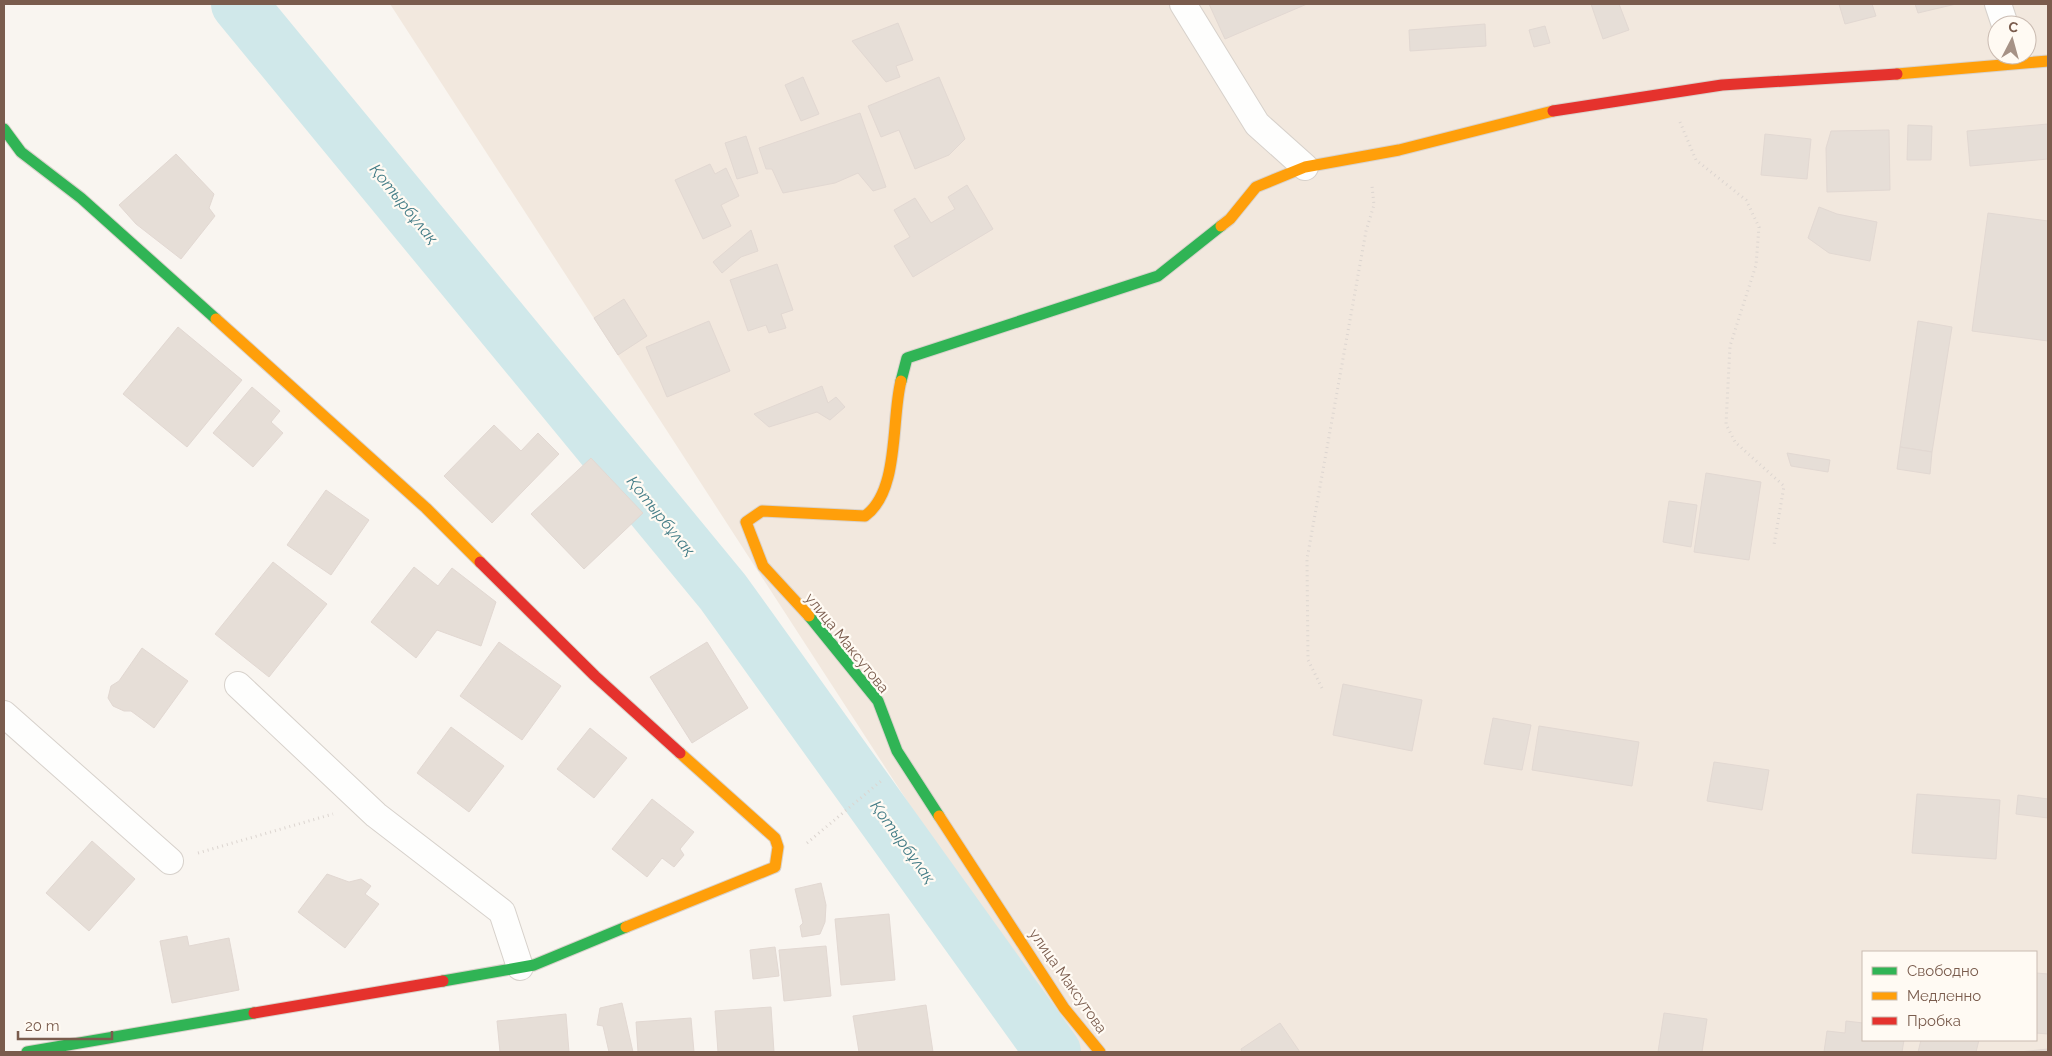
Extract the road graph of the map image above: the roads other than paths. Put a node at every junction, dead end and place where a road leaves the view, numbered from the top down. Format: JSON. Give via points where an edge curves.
{"nodes":[{"id":1,"x":1184,"y":4,"type":"edge"},
{"id":2,"x":1987,"y":65,"type":"edge"},
{"id":3,"x":4,"y":129,"type":"edge"},
{"id":4,"x":1305,"y":167,"type":"junction"},
{"id":5,"x":238,"y":685,"type":"dead end"},
{"id":6,"x":4,"y":714,"type":"edge"},
{"id":7,"x":170,"y":861,"type":"road end"},
{"id":8,"x":520,"y":967,"type":"junction"},
{"id":9,"x":27,"y":1052,"type":"edge"},
{"id":10,"x":1100,"y":1052,"type":"edge"}],
"edges":[{"from":1,"to":4,"type":"street","via":[[1257,124]]},
{"from":2,"to":4,"type":"street","via":[[1954,71],[1722,85],[1559,108],[1399,150]]},
{"from":3,"to":8,"type":"street","via":[[21,152],[81,198],[426,508],[595,676],[759,825],[776,836],[779,844],[775,867],[534,965]]},
{"from":4,"to":10,"type":"street","name":"улица Максутова","via":[[1256,187],[1230,219],[1158,276],[907,358],[898,397],[894,455],[876,508],[865,516],[762,511],[746,522],[762,566],[829,640],[878,701],[897,751],[1064,1008]]},
{"from":5,"to":8,"type":"street","via":[[365,805],[502,912]]},
{"from":6,"to":7,"type":"street"},
{"from":8,"to":9,"type":"street"}]}
